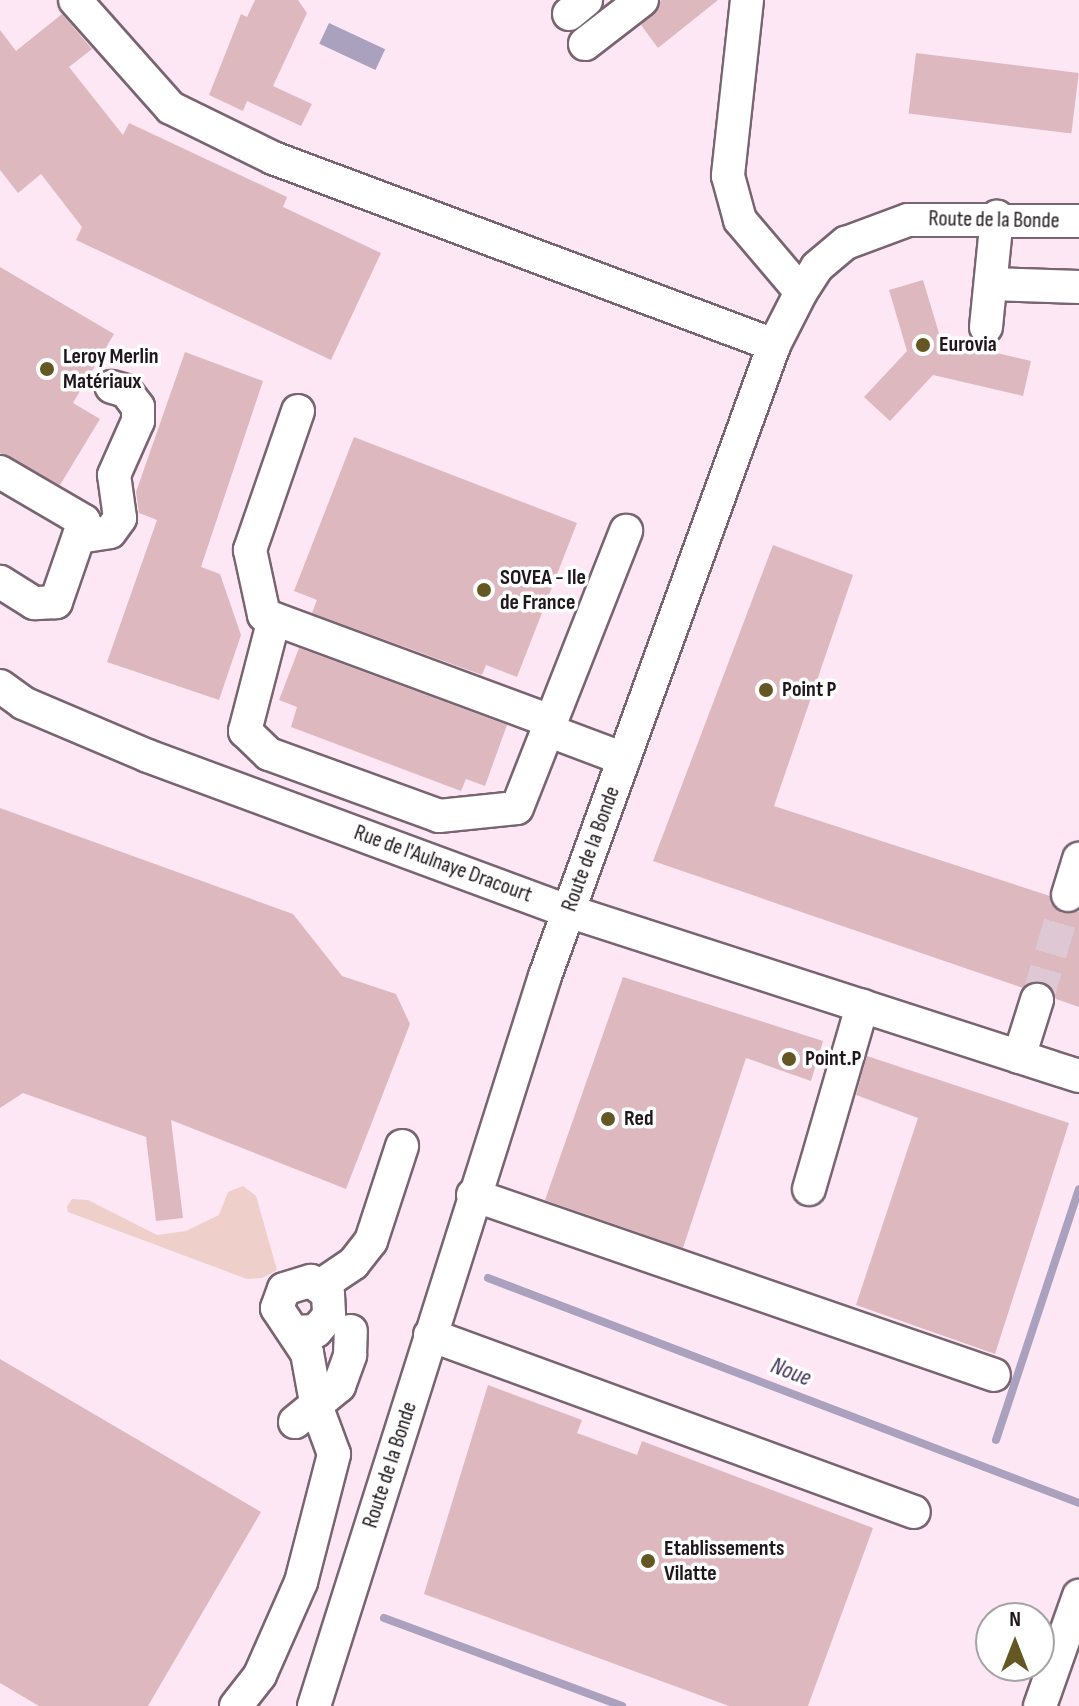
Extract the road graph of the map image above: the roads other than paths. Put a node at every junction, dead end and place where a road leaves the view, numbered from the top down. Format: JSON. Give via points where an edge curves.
{"nodes":[{"id":1,"x":75,"y":0,"type":"edge"},
{"id":2,"x":642,"y":0,"type":"edge"},
{"id":3,"x":747,"y":0,"type":"edge"},
{"id":4,"x":585,"y":44,"type":"dead end"},
{"id":5,"x":997,"y":217,"type":"junction"},
{"id":6,"x":1079,"y":221,"type":"edge"},
{"id":7,"x":991,"y":284,"type":"junction"},
{"id":8,"x":1079,"y":287,"type":"edge"},
{"id":9,"x":801,"y":292,"type":"junction"},
{"id":10,"x":986,"y":327,"type":"dead end"},
{"id":11,"x":774,"y":345,"type":"junction"},
{"id":12,"x":112,"y":387,"type":"dead end"},
{"id":13,"x":298,"y":411,"type":"dead end"},
{"id":14,"x":0,"y":472,"type":"edge"},
{"id":15,"x":626,"y":531,"type":"dead end"},
{"id":16,"x":79,"y":537,"type":"junction"},
{"id":17,"x":0,"y":582,"type":"edge"},
{"id":18,"x":274,"y":619,"type":"junction"},
{"id":19,"x":0,"y":686,"type":"edge"},
{"id":20,"x":549,"y":726,"type":"junction"},
{"id":21,"x":624,"y":759,"type":"junction"},
{"id":22,"x":1079,"y":859,"type":"edge"},
{"id":23,"x":1068,"y":895,"type":"tunnel mouth"},
{"id":24,"x":568,"y":911,"type":"junction"},
{"id":25,"x":1037,"y":1000,"type":"tunnel mouth"},
{"id":26,"x":862,"y":1006,"type":"junction"},
{"id":27,"x":1019,"y":1057,"type":"junction"},
{"id":28,"x":1079,"y":1076,"type":"edge"},
{"id":29,"x":402,"y":1146,"type":"dead end"},
{"id":30,"x":809,"y":1189,"type":"dead end"},
{"id":31,"x":473,"y":1195,"type":"junction"},
{"id":32,"x":351,"y":1331,"type":"dead end"},
{"id":33,"x":430,"y":1335,"type":"junction"},
{"id":34,"x":994,"y":1375,"type":"dead end"},
{"id":35,"x":306,"y":1415,"type":"junction"},
{"id":36,"x":914,"y":1512,"type":"dead end"},
{"id":37,"x":1079,"y":1596,"type":"edge"},
{"id":38,"x":236,"y":1706,"type":"edge"},
{"id":39,"x":314,"y":1706,"type":"edge"},
{"id":40,"x":1040,"y":1706,"type":"edge"}],
"edges":[{"from":1,"to":11,"type":"street","via":[[171,108],[273,158]]},
{"from":2,"to":4,"type":"street"},
{"from":3,"to":9,"type":"street","via":[[728,176],[740,220]]},
{"from":5,"to":6,"type":"street","name":"Route de la Bonde"},
{"from":5,"to":7,"type":"street"},
{"from":5,"to":9,"type":"street","name":"Route de la Bonde","via":[[908,220],[869,231],[817,267]]},
{"from":7,"to":8,"type":"street"},
{"from":7,"to":10,"type":"street"},
{"from":9,"to":11,"type":"street","name":"Route de la Bonde"},
{"from":11,"to":21,"type":"street","name":"Route de la Bonde"},
{"from":12,"to":16,"type":"street","via":[[126,391],[138,407],[138,421],[114,475],[120,518],[110,532]]},
{"from":13,"to":18,"type":"street","via":[[250,550],[264,615]]},
{"from":14,"to":16,"type":"street","via":[[84,521]]},
{"from":15,"to":20,"type":"street"},
{"from":16,"to":17,"type":"street","via":[[56,602],[34,603]]},
{"from":18,"to":20,"type":"street"},
{"from":18,"to":20,"type":"street","via":[[245,731],[269,754],[439,816],[517,808]]},
{"from":19,"to":24,"type":"street","name":"Rue de l'Aulnaye Dracourt","via":[[23,703],[148,756]]},
{"from":20,"to":21,"type":"street"},
{"from":21,"to":24,"type":"street","name":"Route de la Bonde"},
{"from":22,"to":23,"type":"street"},
{"from":24,"to":26,"type":"street","name":"Rue de l'Aulnaye Dracourt"},
{"from":24,"to":31,"type":"street","name":"Route de la Bonde"},
{"from":25,"to":27,"type":"street"},
{"from":26,"to":27,"type":"street","name":"Rue de l'Aulnaye Dracourt"},
{"from":26,"to":30,"type":"street"},
{"from":27,"to":28,"type":"street","name":"Rue de l'Aulnaye Dracourt"},
{"from":29,"to":35,"type":"street","via":[[371,1241],[353,1264],[320,1286],[328,1294],[329,1316],[316,1331],[295,1332],[307,1353]]},
{"from":31,"to":33,"type":"street","name":"Route de la Bonde"},
{"from":31,"to":34,"type":"street"},
{"from":32,"to":35,"type":"street","via":[[350,1355],[339,1386]]},
{"from":33,"to":36,"type":"street"},
{"from":33,"to":39,"type":"street","name":"Route de la Bonde"},
{"from":35,"to":38,"type":"street","via":[[334,1454],[301,1582],[260,1675]]},
{"from":37,"to":40,"type":"street"}]}
